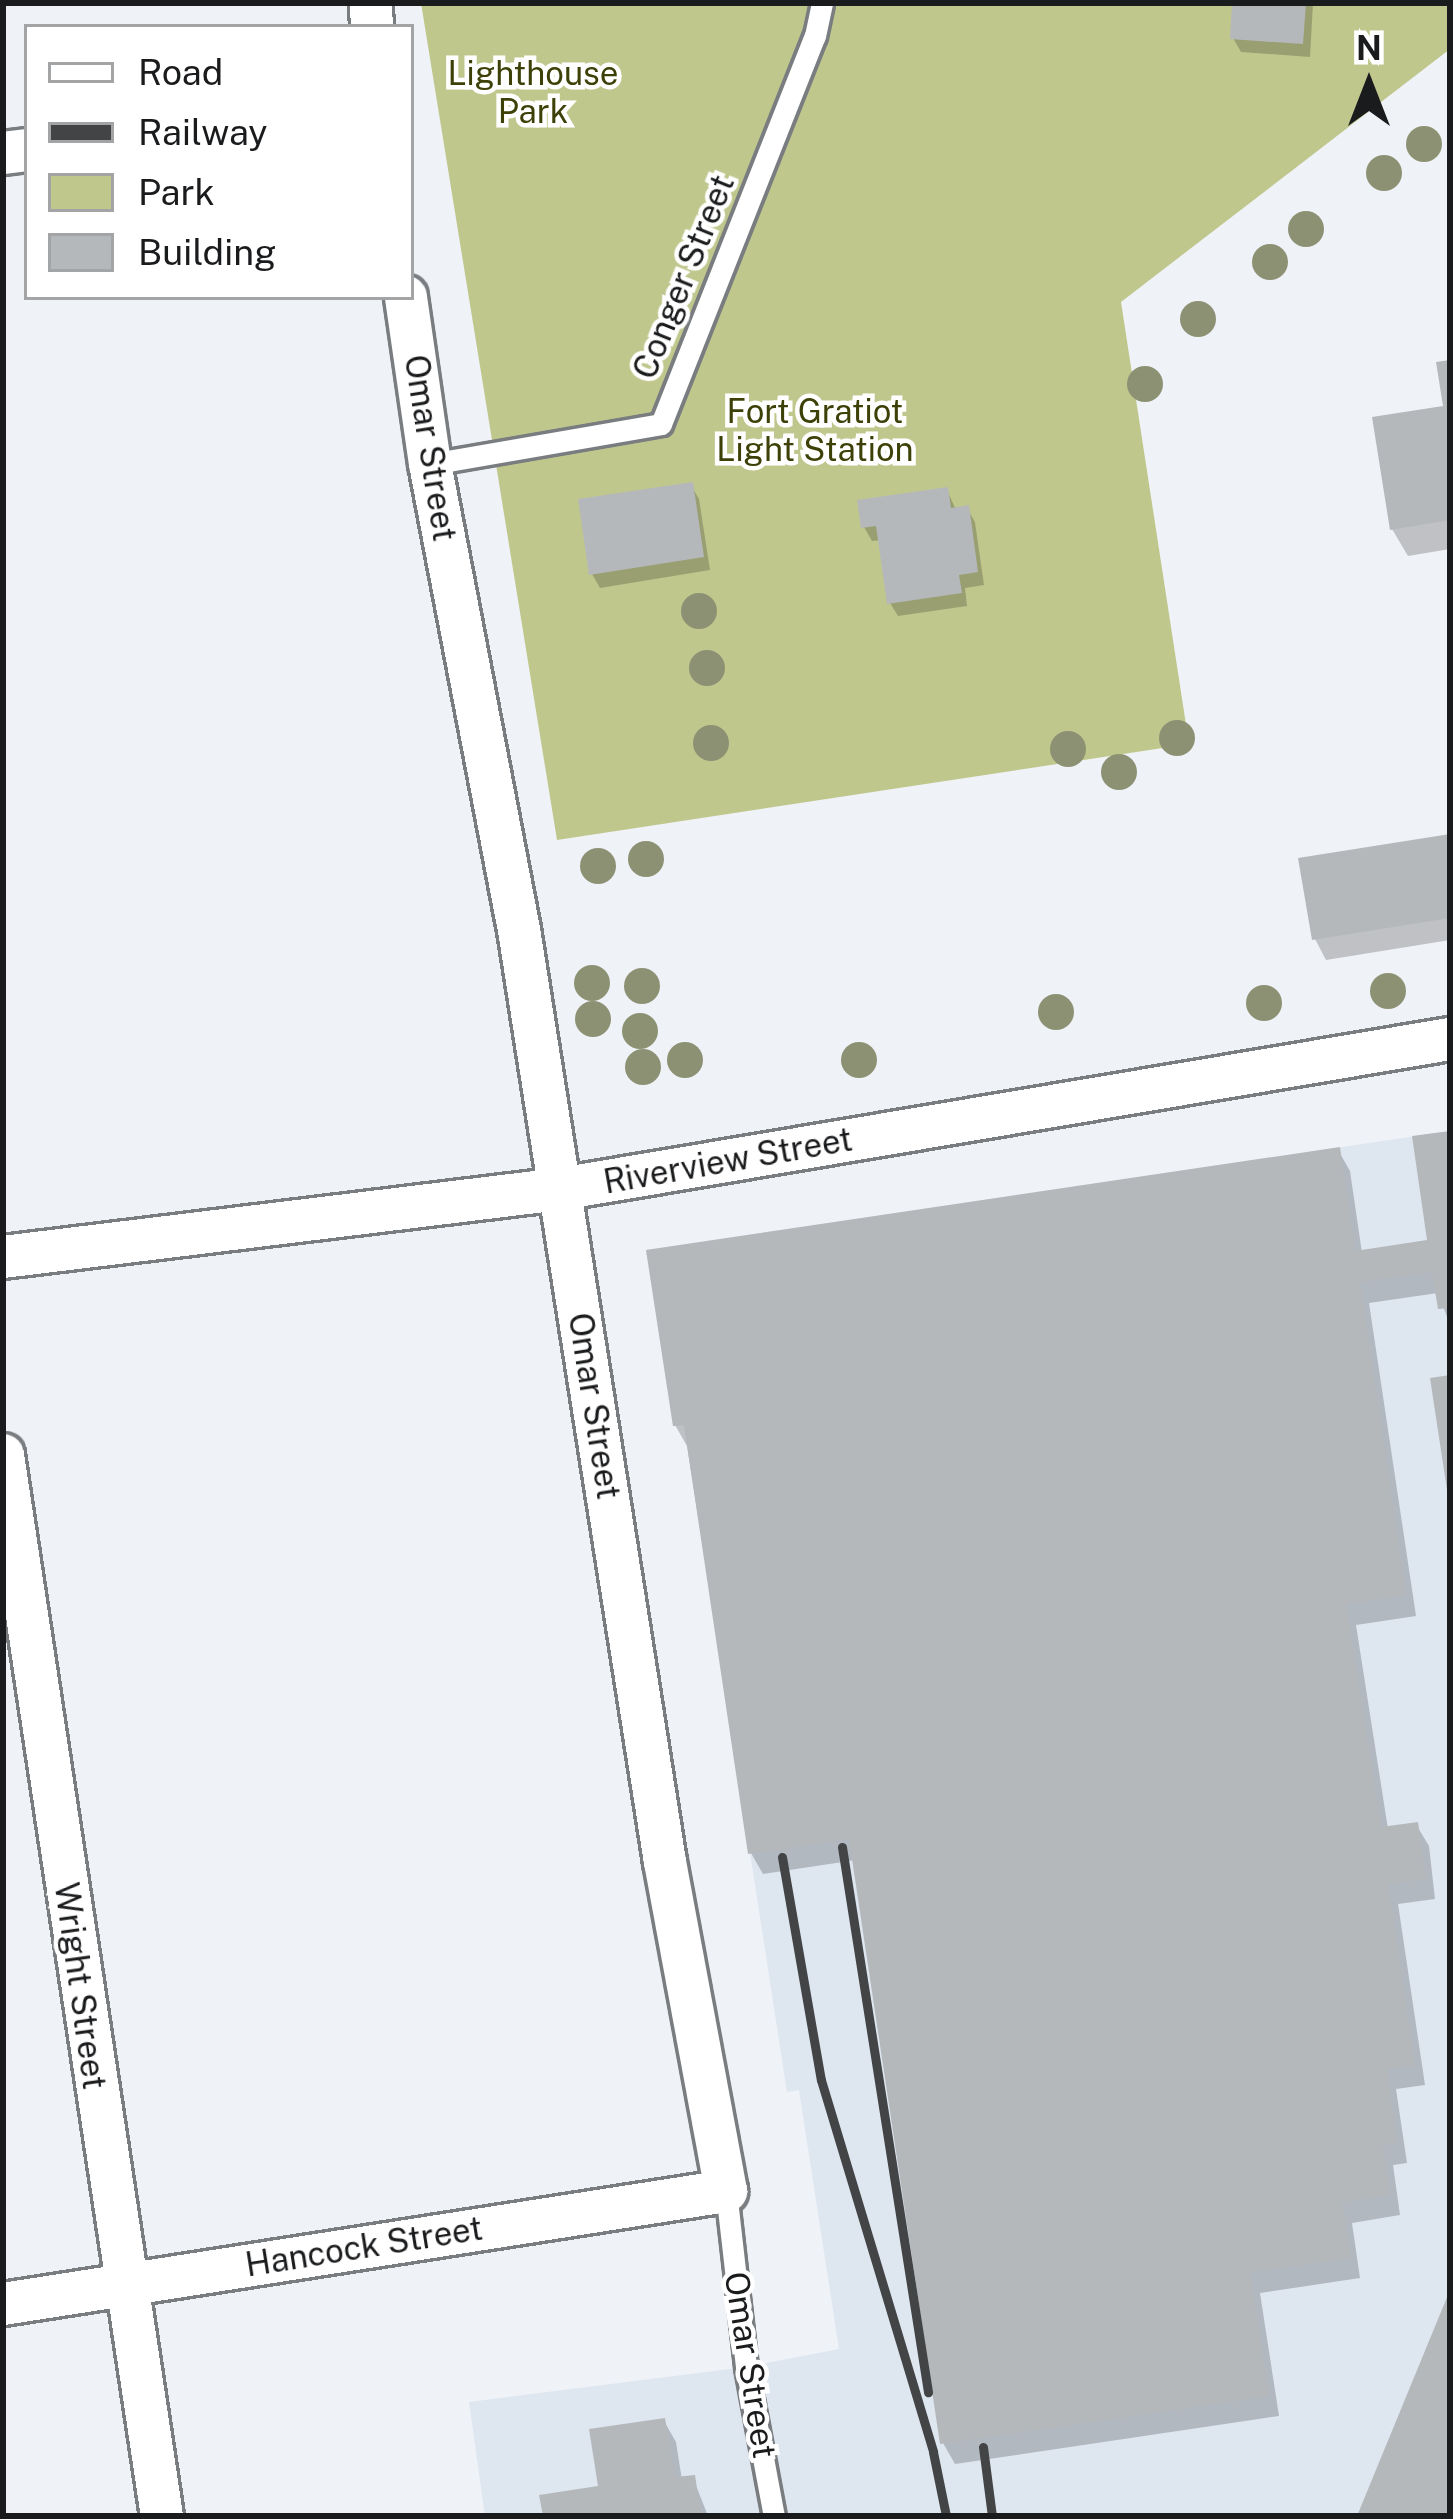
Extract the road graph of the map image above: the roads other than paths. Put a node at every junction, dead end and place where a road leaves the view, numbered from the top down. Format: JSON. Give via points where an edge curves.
{"nodes":[{"id":1,"x":822,"y":3,"type":"edge"},
{"id":2,"x":406,"y":300,"type":"edge"},
{"id":3,"x":430,"y":464,"type":"junction"},
{"id":4,"x":1450,"y":1039,"type":"edge"},
{"id":5,"x":560,"y":1189,"type":"junction"},
{"id":6,"x":3,"y":1257,"type":"edge"},
{"id":7,"x":3,"y":1455,"type":"edge"},
{"id":8,"x":726,"y":2191,"type":"junction"},
{"id":9,"x":123,"y":2284,"type":"junction"},
{"id":10,"x":3,"y":2304,"type":"edge"},
{"id":11,"x":162,"y":2516,"type":"edge"},
{"id":12,"x":774,"y":2516,"type":"edge"}],
"edges":[{"from":1,"to":3,"type":"lane","name":"Conger Street","via":[[661,424]]},
{"from":2,"to":3,"type":"street","name":"Omar Street"},
{"from":3,"to":5,"type":"street","name":"Omar Street"},
{"from":4,"to":5,"type":"street","name":"Riverview Street"},
{"from":5,"to":6,"type":"street","name":"Riverview Street"},
{"from":5,"to":8,"type":"street","name":"Omar Street","via":[[665,1862]]},
{"from":7,"to":9,"type":"street","name":"Wright Street"},
{"from":8,"to":9,"type":"street","name":"Hancock Street"},
{"from":8,"to":12,"type":"lane","name":"Omar Street"},
{"from":9,"to":10,"type":"street","name":"Hancock Street"},
{"from":9,"to":11,"type":"street","name":"Wright Street"}]}
